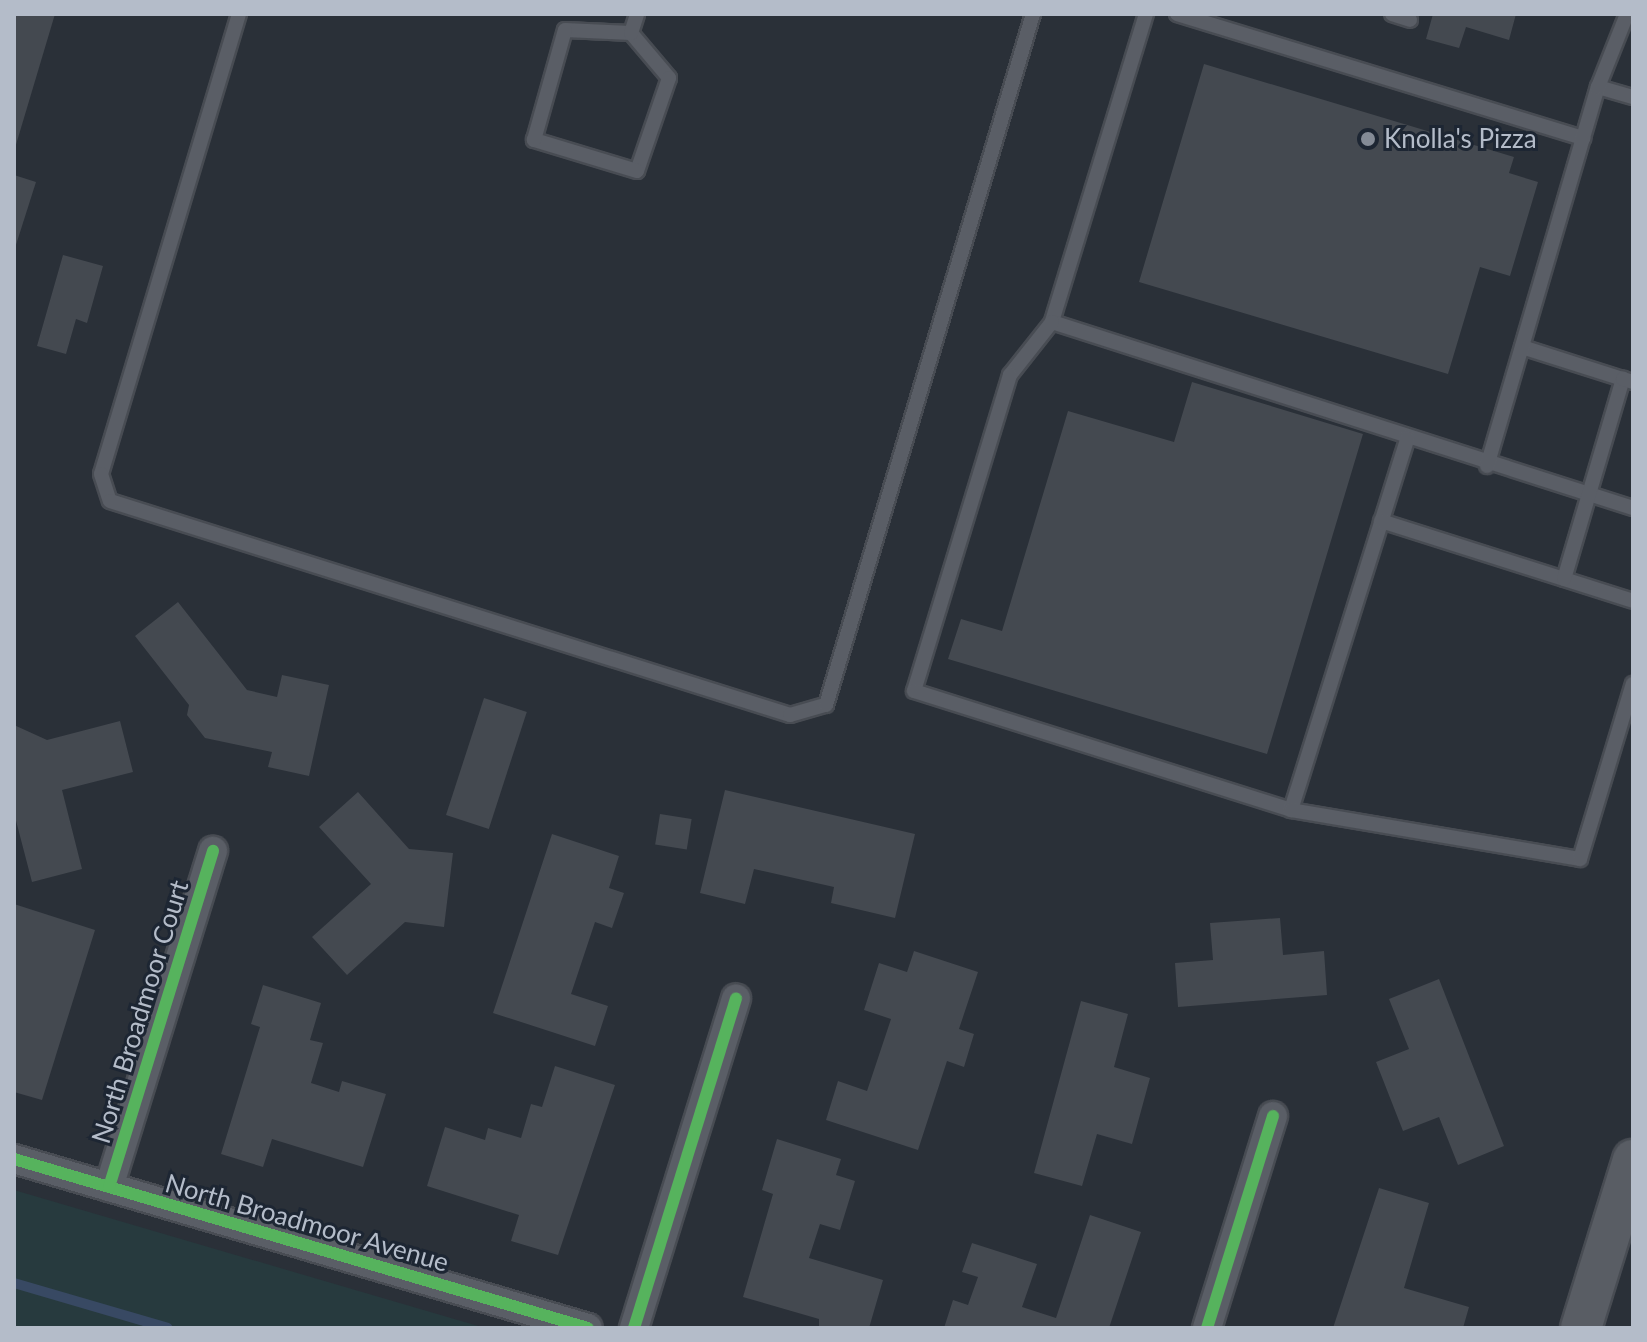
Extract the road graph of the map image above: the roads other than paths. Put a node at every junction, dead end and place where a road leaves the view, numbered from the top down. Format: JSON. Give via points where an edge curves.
{"nodes":[{"id":1,"x":239,"y":14,"type":"edge"},
{"id":2,"x":637,"y":14,"type":"edge"},
{"id":3,"x":1033,"y":14,"type":"edge"},
{"id":4,"x":1146,"y":14,"type":"edge"},
{"id":5,"x":1177,"y":14,"type":"edge"},
{"id":6,"x":1392,"y":14,"type":"edge"},
{"id":7,"x":1627,"y":14,"type":"edge"},
{"id":8,"x":1410,"y":20,"type":"dead end"},
{"id":9,"x":631,"y":33,"type":"junction"},
{"id":10,"x":1598,"y":87,"type":"junction"},
{"id":11,"x":1633,"y":97,"type":"edge"},
{"id":12,"x":1583,"y":138,"type":"junction"},
{"id":13,"x":1052,"y":322,"type":"junction"},
{"id":14,"x":1522,"y":347,"type":"junction"},
{"id":15,"x":1628,"y":380,"type":"edge"},
{"id":16,"x":1407,"y":439,"type":"junction"},
{"id":17,"x":1487,"y":466,"type":"junction"},
{"id":18,"x":1589,"y":495,"type":"junction"},
{"id":19,"x":1633,"y":508,"type":"edge"},
{"id":20,"x":1381,"y":521,"type":"junction"},
{"id":21,"x":1564,"y":579,"type":"junction"},
{"id":22,"x":1633,"y":601,"type":"edge"},
{"id":23,"x":1633,"y":684,"type":"edge"},
{"id":24,"x":1291,"y":810,"type":"junction"},
{"id":25,"x":213,"y":851,"type":"dead end"},
{"id":26,"x":736,"y":998,"type":"dead end"},
{"id":27,"x":1273,"y":1116,"type":"dead end"},
{"id":28,"x":14,"y":1159,"type":"edge"},
{"id":29,"x":1633,"y":1160,"type":"edge"},
{"id":30,"x":109,"y":1187,"type":"junction"},
{"id":31,"x":1626,"y":1206,"type":"edge"},
{"id":32,"x":588,"y":1328,"type":"edge"},
{"id":33,"x":634,"y":1328,"type":"edge"},
{"id":34,"x":1207,"y":1328,"type":"edge"},
{"id":35,"x":1581,"y":1328,"type":"edge"}],
"edges":[{"from":1,"to":3,"type":"lane","via":[[101,474],[110,501],[790,715],[826,705]]},
{"from":2,"to":9,"type":"lane"},
{"from":4,"to":13,"type":"lane"},
{"from":5,"to":12,"type":"lane"},
{"from":6,"to":8,"type":"lane"},
{"from":7,"to":10,"type":"lane"},
{"from":9,"to":9,"type":"lane","via":[[565,30],[534,140],[637,171],[669,78]]},
{"from":10,"to":11,"type":"lane"},
{"from":10,"to":12,"type":"lane"},
{"from":12,"to":14,"type":"lane"},
{"from":13,"to":16,"type":"lane"},
{"from":13,"to":24,"type":"lane","via":[[1010,375],[914,691]]},
{"from":14,"to":15,"type":"lane"},
{"from":14,"to":17,"type":"lane"},
{"from":15,"to":18,"type":"lane"},
{"from":16,"to":17,"type":"lane"},
{"from":16,"to":20,"type":"lane"},
{"from":17,"to":18,"type":"lane"},
{"from":18,"to":19,"type":"lane"},
{"from":18,"to":21,"type":"lane"},
{"from":20,"to":21,"type":"lane"},
{"from":20,"to":24,"type":"lane"},
{"from":21,"to":22,"type":"lane"},
{"from":23,"to":24,"type":"lane","via":[[1580,859]]},
{"from":25,"to":30,"type":"street","name":"North Broadmoor Court"},
{"from":26,"to":33,"type":"street"},
{"from":27,"to":34,"type":"street"},
{"from":28,"to":30,"type":"street","name":"North Broadmoor Avenue"},
{"from":29,"to":31,"type":"main road"},
{"from":30,"to":32,"type":"street","name":"North Broadmoor Avenue"},
{"from":31,"to":35,"type":"main road"}]}
